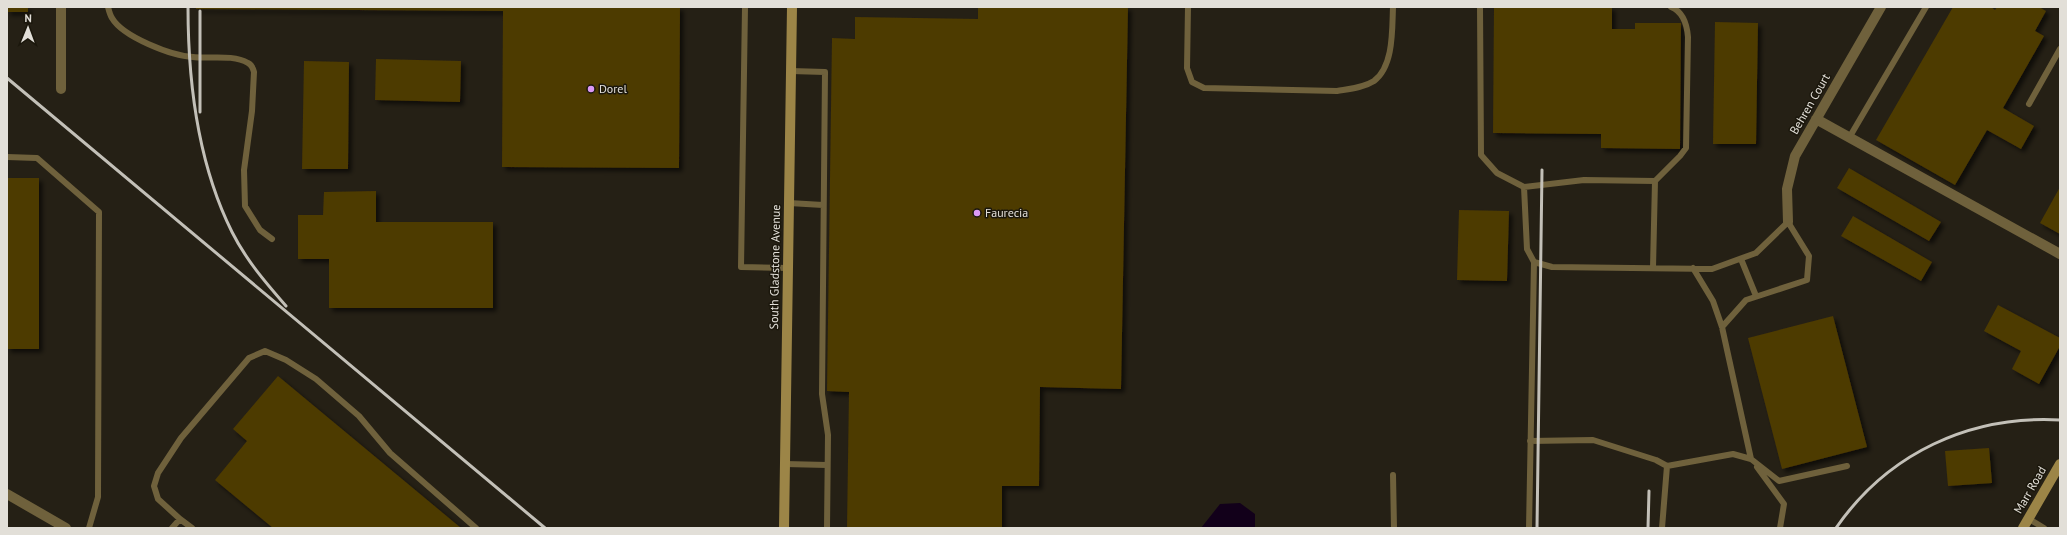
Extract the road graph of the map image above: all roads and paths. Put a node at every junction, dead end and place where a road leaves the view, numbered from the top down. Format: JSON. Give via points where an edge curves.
{"nodes":[{"id":1,"x":62,"y":7,"type":"edge"},
{"id":2,"x":108,"y":7,"type":"edge"},
{"id":3,"x":745,"y":7,"type":"edge"},
{"id":4,"x":792,"y":7,"type":"edge"},
{"id":5,"x":1188,"y":7,"type":"edge"},
{"id":6,"x":1392,"y":7,"type":"edge"},
{"id":7,"x":1480,"y":7,"type":"edge"},
{"id":8,"x":1671,"y":7,"type":"edge"},
{"id":9,"x":1881,"y":7,"type":"edge"},
{"id":10,"x":1926,"y":7,"type":"edge"},
{"id":11,"x":2060,"y":49,"type":"edge"},
{"id":12,"x":791,"y":71,"type":"junction"},
{"id":13,"x":61,"y":89,"type":"dead end"},
{"id":14,"x":2029,"y":104,"type":"dead end"},
{"id":15,"x":1816,"y":120,"type":"junction"},
{"id":16,"x":1849,"y":138,"type":"junction"},
{"id":17,"x":7,"y":157,"type":"edge"},
{"id":18,"x":1655,"y":181,"type":"junction"},
{"id":19,"x":1524,"y":187,"type":"junction"},
{"id":20,"x":789,"y":203,"type":"junction"},
{"id":21,"x":823,"y":205,"type":"junction"},
{"id":22,"x":1788,"y":222,"type":"junction"},
{"id":23,"x":272,"y":239,"type":"dead end"},
{"id":24,"x":2060,"y":254,"type":"edge"},
{"id":25,"x":1741,"y":259,"type":"junction"},
{"id":26,"x":1534,"y":262,"type":"junction"},
{"id":27,"x":788,"y":268,"type":"junction"},
{"id":28,"x":1653,"y":268,"type":"junction"},
{"id":29,"x":1693,"y":268,"type":"junction"},
{"id":30,"x":1756,"y":296,"type":"junction"},
{"id":31,"x":1722,"y":326,"type":"junction"},
{"id":32,"x":1530,"y":441,"type":"junction"},
{"id":33,"x":1751,"y":459,"type":"junction"},
{"id":34,"x":785,"y":464,"type":"junction"},
{"id":35,"x":2060,"y":464,"type":"edge"},
{"id":36,"x":828,"y":465,"type":"junction"},
{"id":37,"x":1667,"y":466,"type":"junction"},
{"id":38,"x":1847,"y":466,"type":"dead end"},
{"id":39,"x":1393,"y":475,"type":"dead end"},
{"id":40,"x":7,"y":494,"type":"edge"},
{"id":41,"x":180,"y":519,"type":"junction"},
{"id":42,"x":2026,"y":524,"type":"edge"},
{"id":43,"x":66,"y":528,"type":"edge"},
{"id":44,"x":89,"y":528,"type":"edge"},
{"id":45,"x":172,"y":528,"type":"edge"},
{"id":46,"x":192,"y":528,"type":"edge"},
{"id":47,"x":476,"y":528,"type":"edge"},
{"id":48,"x":784,"y":528,"type":"edge"},
{"id":49,"x":827,"y":528,"type":"edge"},
{"id":50,"x":1394,"y":528,"type":"edge"},
{"id":51,"x":1529,"y":528,"type":"edge"},
{"id":52,"x":1662,"y":528,"type":"edge"},
{"id":53,"x":1780,"y":528,"type":"edge"},
{"id":54,"x":2044,"y":528,"type":"edge"}],
"edges":[{"from":1,"to":13,"type":"street"},
{"from":2,"to":23,"type":"lane","via":[[112,19],[132,35],[155,48],[191,57],[235,59],[247,62],[253,67],[252,111],[244,170],[245,206],[260,230]]},
{"from":3,"to":27,"type":"lane","via":[[741,268]]},
{"from":4,"to":12,"type":"street","name":"South Gladstone Avenue"},
{"from":5,"to":6,"type":"lane","via":[[1187,68],[1192,82],[1204,88],[1337,90],[1356,88],[1374,81],[1383,70],[1389,57]]},
{"from":7,"to":19,"type":"lane","via":[[1481,155],[1496,173]]},
{"from":8,"to":18,"type":"lane","via":[[1677,9],[1687,23],[1686,148]]},
{"from":9,"to":15,"type":"street","name":"Behren Court"},
{"from":10,"to":16,"type":"lane"},
{"from":11,"to":14,"type":"lane"},
{"from":12,"to":20,"type":"street","name":"South Gladstone Avenue"},
{"from":12,"to":21,"type":"lane","via":[[825,72]]},
{"from":15,"to":16,"type":"street"},
{"from":15,"to":22,"type":"street","name":"Behren Court","via":[[1795,156],[1787,189]]},
{"from":16,"to":24,"type":"street"},
{"from":17,"to":44,"type":"lane","via":[[37,158],[99,212],[98,497]]},
{"from":18,"to":19,"type":"lane","via":[[1584,180]]},
{"from":18,"to":28,"type":"lane"},
{"from":19,"to":26,"type":"lane","via":[[1527,249]]},
{"from":20,"to":21,"type":"lane"},
{"from":20,"to":27,"type":"street","name":"South Gladstone Avenue"},
{"from":21,"to":36,"type":"lane","via":[[822,394],[828,435]]},
{"from":22,"to":25,"type":"lane","via":[[1756,254]]},
{"from":22,"to":30,"type":"lane","via":[[1809,256],[1807,280]]},
{"from":25,"to":29,"type":"lane","via":[[1712,269]]},
{"from":25,"to":30,"type":"lane"},
{"from":26,"to":28,"type":"lane","via":[[1552,267]]},
{"from":26,"to":32,"type":"lane"},
{"from":27,"to":34,"type":"street","name":"South Gladstone Avenue"},
{"from":28,"to":29,"type":"lane"},
{"from":29,"to":31,"type":"lane","via":[[1713,301]]},
{"from":30,"to":31,"type":"lane","via":[[1746,300]]},
{"from":31,"to":33,"type":"lane"},
{"from":32,"to":37,"type":"lane","via":[[1592,440],[1656,460]]},
{"from":32,"to":51,"type":"lane"},
{"from":33,"to":37,"type":"lane","via":[[1733,454]]},
{"from":33,"to":38,"type":"lane","via":[[1779,481]]},
{"from":33,"to":53,"type":"lane","via":[[1784,504]]},
{"from":34,"to":36,"type":"lane"},
{"from":34,"to":48,"type":"street","name":"South Gladstone Avenue"},
{"from":35,"to":42,"type":"street","name":"Marr Road"},
{"from":36,"to":49,"type":"lane"},
{"from":37,"to":52,"type":"lane"},
{"from":39,"to":50,"type":"lane"},
{"from":40,"to":43,"type":"street"},
{"from":41,"to":45,"type":"lane"},
{"from":41,"to":46,"type":"lane"},
{"from":41,"to":47,"type":"lane","via":[[158,499],[154,486],[158,473],[181,438],[249,358],[265,351],[286,360],[316,379],[359,416],[390,453]]},
{"from":42,"to":54,"type":"lane"}]}
